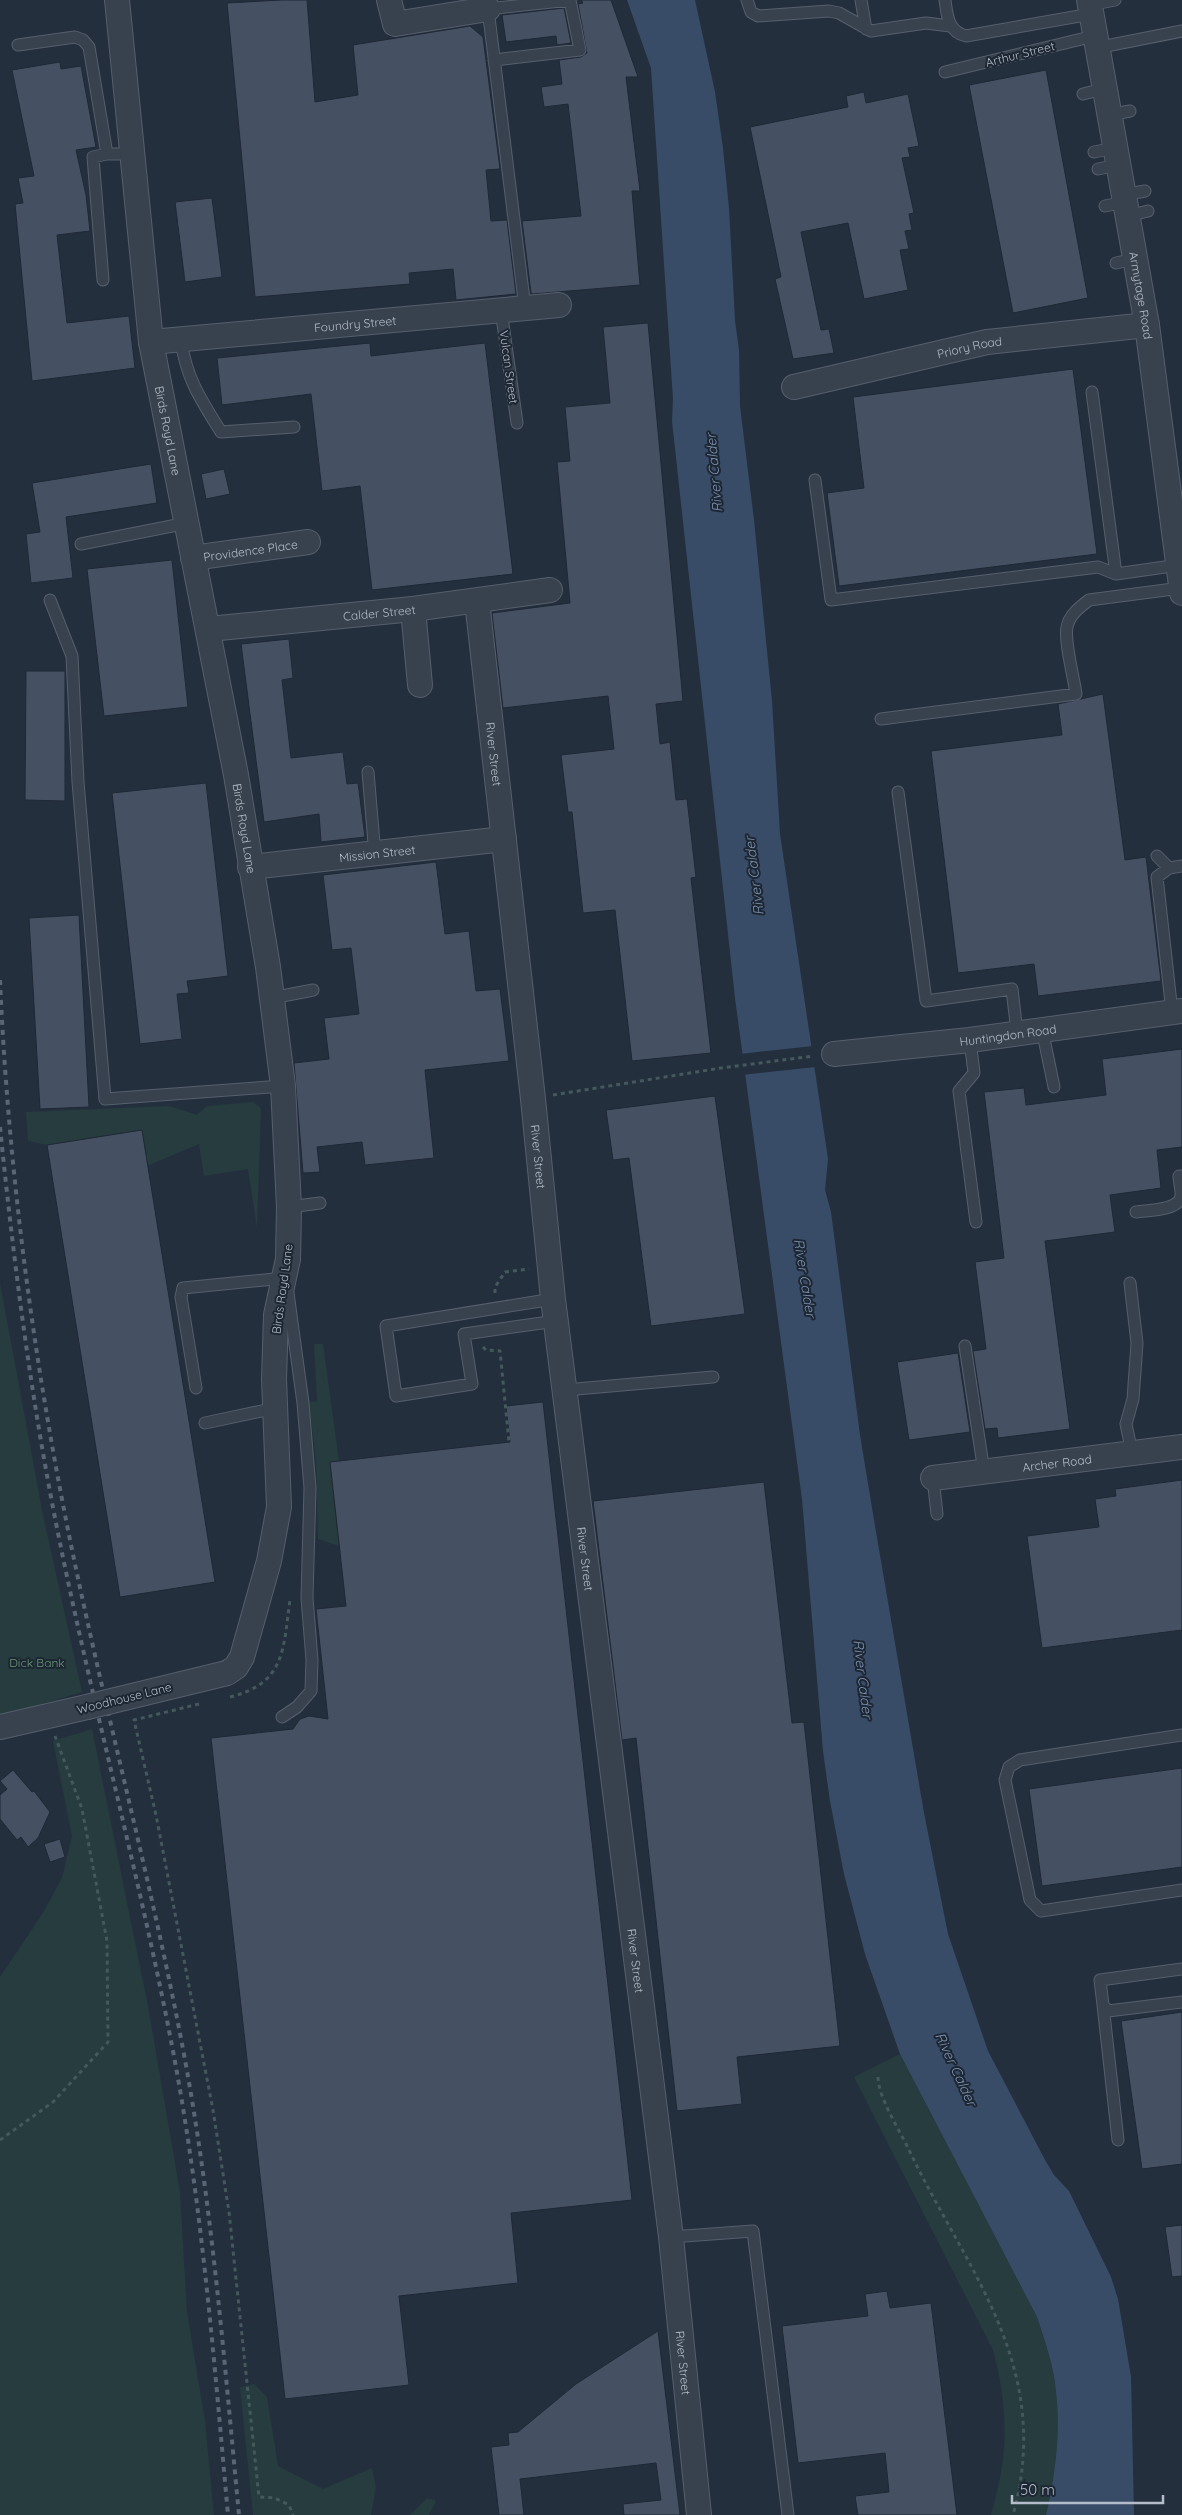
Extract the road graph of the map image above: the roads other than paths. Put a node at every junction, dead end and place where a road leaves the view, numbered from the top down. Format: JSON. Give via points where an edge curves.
{"nodes":[{"id":1,"x":117,"y":0,"type":"edge"},
{"id":2,"x":389,"y":0,"type":"edge"},
{"id":3,"x":747,"y":0,"type":"edge"},
{"id":4,"x":861,"y":0,"type":"edge"},
{"id":5,"x":945,"y":0,"type":"edge"},
{"id":6,"x":1115,"y":0,"type":"edge"},
{"id":7,"x":488,"y":9,"type":"junction"},
{"id":8,"x":1092,"y":21,"type":"edge"},
{"id":9,"x":950,"y":26,"type":"junction"},
{"id":10,"x":866,"y":29,"type":"junction"},
{"id":11,"x":1182,"y":31,"type":"edge"},
{"id":12,"x":18,"y":45,"type":"dead end"},
{"id":13,"x":494,"y":60,"type":"junction"},
{"id":14,"x":945,"y":72,"type":"dead end"},
{"id":15,"x":107,"y":154,"type":"junction"},
{"id":16,"x":132,"y":154,"type":"junction"},
{"id":17,"x":103,"y":280,"type":"dead end"},
{"id":18,"x":559,"y":305,"type":"dead end"},
{"id":19,"x":525,"y":308,"type":"junction"},
{"id":20,"x":501,"y":310,"type":"junction"},
{"id":21,"x":1147,"y":325,"type":"junction"},
{"id":22,"x":181,"y":340,"type":"junction"},
{"id":23,"x":151,"y":342,"type":"junction"},
{"id":24,"x":794,"y":387,"type":"dead end"},
{"id":25,"x":1092,"y":392,"type":"dead end"},
{"id":26,"x":517,"y":423,"type":"dead end"},
{"id":27,"x":294,"y":427,"type":"dead end"},
{"id":28,"x":815,"y":480,"type":"dead end"},
{"id":29,"x":1177,"y":510,"type":"edge"},
{"id":30,"x":187,"y":523,"type":"junction"},
{"id":31,"x":308,"y":542,"type":"dead end"},
{"id":32,"x":81,"y":544,"type":"dead end"},
{"id":33,"x":193,"y":558,"type":"junction"},
{"id":34,"x":1116,"y":574,"type":"junction"},
{"id":35,"x":1181,"y":581,"type":"edge"},
{"id":36,"x":550,"y":590,"type":"dead end"},
{"id":37,"x":1182,"y":593,"type":"edge"},
{"id":38,"x":50,"y":600,"type":"dead end"},
{"id":39,"x":477,"y":601,"type":"junction"},
{"id":40,"x":413,"y":609,"type":"junction"},
{"id":41,"x":208,"y":629,"type":"junction"},
{"id":42,"x":420,"y":685,"type":"dead end"},
{"id":43,"x":881,"y":719,"type":"dead end"},
{"id":44,"x":368,"y":772,"type":"dead end"},
{"id":45,"x":898,"y":792,"type":"dead end"},
{"id":46,"x":504,"y":840,"type":"junction"},
{"id":47,"x":375,"y":855,"type":"junction"},
{"id":48,"x":1157,"y":856,"type":"dead end"},
{"id":49,"x":1182,"y":866,"type":"edge"},
{"id":50,"x":250,"y":867,"type":"junction"},
{"id":51,"x":1169,"y":868,"type":"junction"},
{"id":52,"x":313,"y":990,"type":"dead end"},
{"id":53,"x":272,"y":998,"type":"junction"},
{"id":54,"x":1177,"y":1011,"type":"edge"},
{"id":55,"x":1042,"y":1029,"type":"junction"},
{"id":56,"x":1017,"y":1032,"type":"junction"},
{"id":57,"x":970,"y":1040,"type":"junction"},
{"id":58,"x":834,"y":1054,"type":"road end"},
{"id":59,"x":283,"y":1086,"type":"junction"},
{"id":60,"x":1054,"y":1087,"type":"dead end"},
{"id":61,"x":1182,"y":1176,"type":"edge"},
{"id":62,"x":320,"y":1203,"type":"dead end"},
{"id":63,"x":289,"y":1207,"type":"junction"},
{"id":64,"x":1136,"y":1212,"type":"dead end"},
{"id":65,"x":976,"y":1222,"type":"dead end"},
{"id":66,"x":286,"y":1278,"type":"junction"},
{"id":67,"x":1130,"y":1282,"type":"dead end"},
{"id":68,"x":554,"y":1310,"type":"junction"},
{"id":69,"x":965,"y":1346,"type":"dead end"},
{"id":70,"x":714,"y":1377,"type":"dead end"},
{"id":71,"x":196,"y":1388,"type":"dead end"},
{"id":72,"x":565,"y":1390,"type":"junction"},
{"id":73,"x":276,"y":1408,"type":"junction"},
{"id":74,"x":205,"y":1423,"type":"dead end"},
{"id":75,"x":1182,"y":1447,"type":"edge"},
{"id":76,"x":1132,"y":1453,"type":"junction"},
{"id":77,"x":984,"y":1472,"type":"junction"},
{"id":78,"x":933,"y":1478,"type":"joint"},
{"id":79,"x":938,"y":1514,"type":"dead end"},
{"id":80,"x":234,"y":1665,"type":"joint"},
{"id":81,"x":282,"y":1717,"type":"dead end"},
{"id":82,"x":0,"y":1727,"type":"edge"},
{"id":83,"x":1182,"y":1735,"type":"edge"},
{"id":84,"x":1182,"y":1890,"type":"edge"},
{"id":85,"x":1182,"y":1969,"type":"edge"},
{"id":86,"x":1182,"y":2002,"type":"edge"},
{"id":87,"x":1103,"y":2005,"type":"junction"},
{"id":88,"x":1118,"y":2140,"type":"dead end"},
{"id":89,"x":671,"y":2236,"type":"junction"},
{"id":90,"x":699,"y":2515,"type":"edge"},
{"id":91,"x":788,"y":2515,"type":"edge"}],
"edges":[{"from":1,"to":16,"type":"street","name":"Birds Royd Lane"},
{"from":2,"to":7,"type":"street","via":[[395,24]]},
{"from":3,"to":10,"type":"lane","via":[[751,12],[758,16],[829,11],[839,13]]},
{"from":4,"to":10,"type":"lane"},
{"from":5,"to":9,"type":"lane"},
{"from":6,"to":8,"type":"lane"},
{"from":7,"to":13,"type":"lane"},
{"from":7,"to":13,"type":"lane","via":[[570,0],[580,50]]},
{"from":8,"to":9,"type":"lane","via":[[971,36],[961,35]]},
{"from":8,"to":11,"type":"lane","name":"Arthur Street"},
{"from":8,"to":14,"type":"lane","name":"Arthur Street"},
{"from":8,"to":21,"type":"street","name":"Armytage Road","via":[[1093,91],[1119,113],[1106,158],[1129,204],[1126,261]]},
{"from":9,"to":10,"type":"lane","via":[[926,23],[874,31]]},
{"from":12,"to":15,"type":"lane","via":[[75,37],[89,47]]},
{"from":13,"to":19,"type":"lane"},
{"from":15,"to":16,"type":"lane"},
{"from":15,"to":17,"type":"lane","via":[[92,157]]},
{"from":16,"to":23,"type":"street","name":"Birds Royd Lane"},
{"from":18,"to":19,"type":"street","name":"Foundry Street"},
{"from":19,"to":20,"type":"street","name":"Foundry Street"},
{"from":20,"to":22,"type":"street","name":"Foundry Street"},
{"from":20,"to":26,"type":"lane","name":"Vulcan Street"},
{"from":21,"to":24,"type":"street","name":"Priory Road","via":[[987,342]]},
{"from":21,"to":29,"type":"street","name":"Armytage Road"},
{"from":22,"to":23,"type":"street","name":"Foundry Street"},
{"from":22,"to":27,"type":"lane","via":[[193,387],[221,432]]},
{"from":23,"to":30,"type":"street","name":"Birds Royd Lane"},
{"from":25,"to":34,"type":"lane"},
{"from":28,"to":34,"type":"lane","via":[[830,600],[1098,567]]},
{"from":29,"to":35,"type":"street","name":"Armytage Road"},
{"from":30,"to":32,"type":"lane"},
{"from":30,"to":33,"type":"street","name":"Birds Royd Lane"},
{"from":31,"to":33,"type":"street","name":"Providence Place"},
{"from":33,"to":41,"type":"street","name":"Birds Royd Lane"},
{"from":34,"to":35,"type":"lane"},
{"from":35,"to":37,"type":"street","name":"Armytage Road"},
{"from":35,"to":43,"type":"lane","via":[[1089,600],[1078,608],[1069,620],[1066,632],[1076,694]]},
{"from":36,"to":39,"type":"street","name":"Calder Street"},
{"from":38,"to":59,"type":"lane","via":[[72,656],[78,782],[105,1099]]},
{"from":39,"to":40,"type":"street","name":"Calder Street"},
{"from":39,"to":46,"type":"street","name":"River Street"},
{"from":40,"to":41,"type":"street","name":"Calder Street"},
{"from":40,"to":42,"type":"street"},
{"from":41,"to":50,"type":"street","name":"Birds Royd Lane"},
{"from":44,"to":47,"type":"lane"},
{"from":45,"to":56,"type":"lane","via":[[926,1001],[1012,989]]},
{"from":46,"to":47,"type":"street","name":"Mission Street"},
{"from":46,"to":68,"type":"street","name":"River Street"},
{"from":47,"to":50,"type":"street","name":"Mission Street"},
{"from":48,"to":51,"type":"lane"},
{"from":49,"to":51,"type":"lane"},
{"from":50,"to":53,"type":"street","name":"Birds Royd Lane"},
{"from":51,"to":54,"type":"lane","via":[[1157,877]]},
{"from":52,"to":53,"type":"lane"},
{"from":53,"to":59,"type":"street","name":"Birds Royd Lane"},
{"from":54,"to":55,"type":"street","name":"Huntingdon Road"},
{"from":55,"to":56,"type":"street","name":"Huntingdon Road"},
{"from":55,"to":60,"type":"lane"},
{"from":56,"to":57,"type":"street","name":"Huntingdon Road"},
{"from":57,"to":58,"type":"street","name":"Huntingdon Road"},
{"from":57,"to":65,"type":"lane","via":[[974,1073],[958,1091]]},
{"from":59,"to":63,"type":"street","name":"Birds Royd Lane"},
{"from":61,"to":64,"type":"lane","via":[[1179,1176],[1181,1196],[1176,1203]]},
{"from":62,"to":63,"type":"lane"},
{"from":63,"to":66,"type":"street","name":"Birds Royd Lane"},
{"from":66,"to":71,"type":"lane","via":[[183,1288],[181,1298]]},
{"from":66,"to":73,"type":"street","name":"Birds Royd Lane","via":[[276,1315]]},
{"from":66,"to":81,"type":"lane","via":[[303,1403],[310,1488],[308,1598],[312,1660],[311,1691],[297,1707]]},
{"from":67,"to":76,"type":"lane","via":[[1137,1342],[1133,1399],[1126,1424]]},
{"from":68,"to":68,"type":"lane","via":[[464,1334],[472,1384],[396,1396],[386,1326],[475,1312]]},
{"from":68,"to":72,"type":"street","name":"River Street"},
{"from":69,"to":77,"type":"lane"},
{"from":70,"to":72,"type":"lane"},
{"from":72,"to":89,"type":"street","name":"River Street"},
{"from":73,"to":74,"type":"lane"},
{"from":73,"to":80,"type":"street","name":"Birds Royd Lane","via":[[278,1515],[269,1561]]},
{"from":75,"to":76,"type":"street","name":"Archer Road"},
{"from":76,"to":77,"type":"street","name":"Archer Road"},
{"from":77,"to":78,"type":"street","name":"Archer Road"},
{"from":78,"to":79,"type":"lane"},
{"from":80,"to":82,"type":"street","name":"Woodhouse Lane","bridge":true},
{"from":83,"to":84,"type":"lane","via":[[1020,1760],[1009,1767],[1005,1780],[1030,1900],[1041,1911]]},
{"from":85,"to":87,"type":"lane","via":[[1100,1980]]},
{"from":86,"to":87,"type":"lane","via":[[1111,2011]]},
{"from":87,"to":88,"type":"lane"},
{"from":89,"to":90,"type":"street","name":"River Street"},
{"from":89,"to":91,"type":"lane","via":[[753,2231]]}]}
